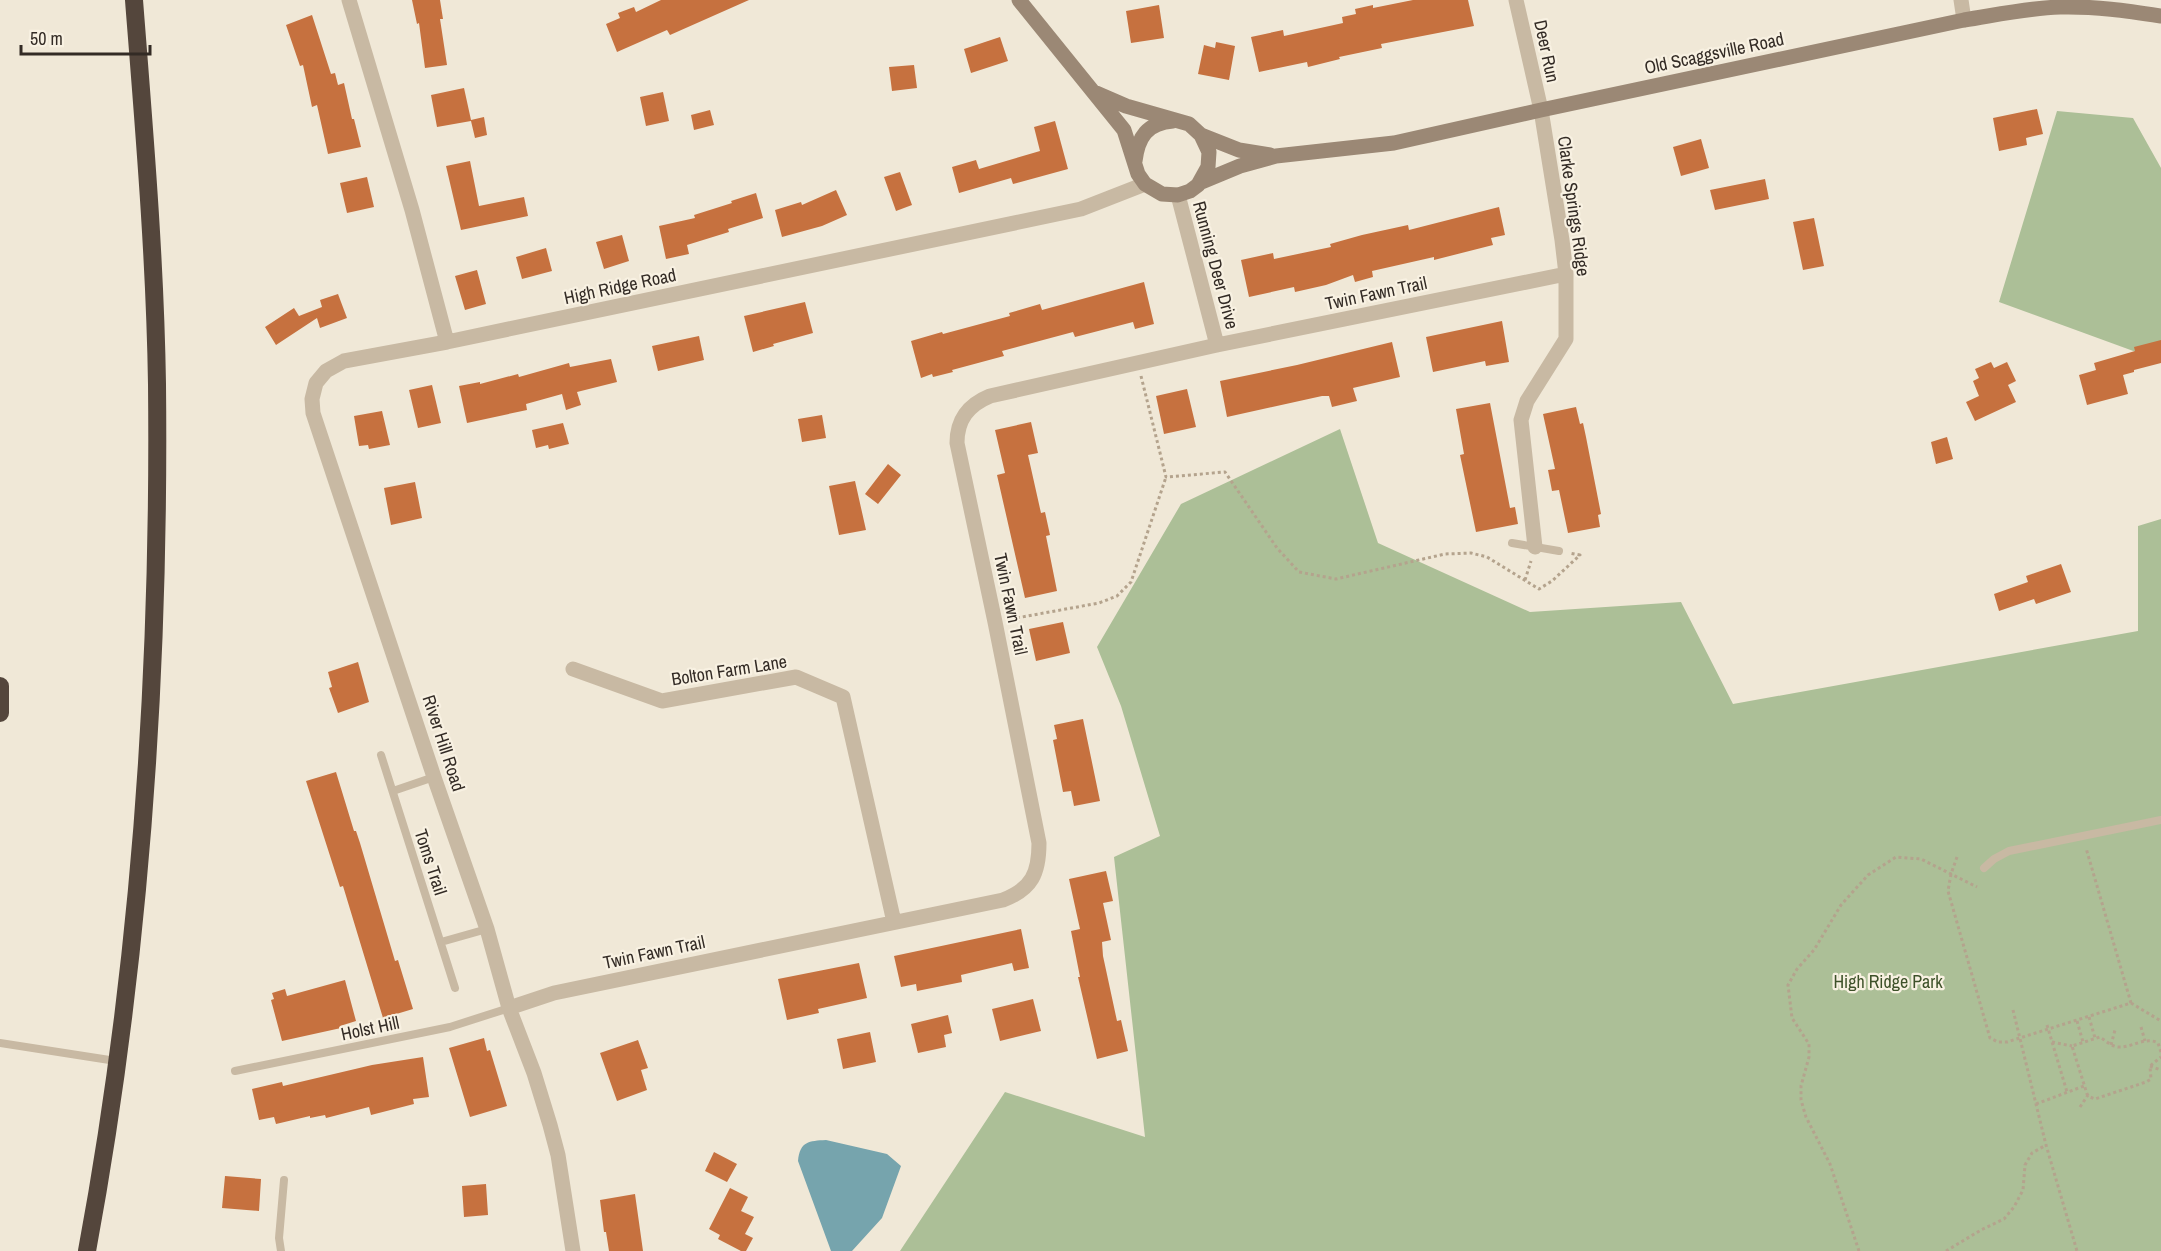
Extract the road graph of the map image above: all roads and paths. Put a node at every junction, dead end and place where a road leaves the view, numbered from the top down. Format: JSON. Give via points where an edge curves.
{"nodes":[{"id":1,"x":134,"y":0,"type":"edge"},
{"id":2,"x":349,"y":0,"type":"edge"},
{"id":3,"x":1019,"y":0,"type":"edge"},
{"id":4,"x":1516,"y":0,"type":"edge"},
{"id":5,"x":1961,"y":0,"type":"edge"},
{"id":6,"x":2161,"y":16,"type":"edge"},
{"id":7,"x":1964,"y":20,"type":"junction"},
{"id":8,"x":1096,"y":93,"type":"junction"},
{"id":9,"x":1540,"y":110,"type":"junction"},
{"id":10,"x":1176,"y":121,"type":"junction"},
{"id":11,"x":1201,"y":135,"type":"junction"},
{"id":12,"x":1276,"y":156,"type":"junction"},
{"id":13,"x":1135,"y":161,"type":"junction"},
{"id":14,"x":1199,"y":183,"type":"junction"},
{"id":15,"x":1145,"y":184,"type":"junction"},
{"id":16,"x":1178,"y":195,"type":"junction"},
{"id":17,"x":1566,"y":274,"type":"junction"},
{"id":18,"x":447,"y":342,"type":"junction"},
{"id":19,"x":1217,"y":345,"type":"junction"},
{"id":20,"x":1138,"y":363,"type":"junction"},
{"id":21,"x":1166,"y":477,"type":"junction"},
{"id":22,"x":1512,"y":543,"type":"dead end"},
{"id":23,"x":1535,"y":547,"type":"junction"},
{"id":24,"x":1559,"y":551,"type":"joint"},
{"id":25,"x":995,"y":622,"type":"junction"},
{"id":26,"x":573,"y":669,"type":"dead end"},
{"id":27,"x":0,"y":686,"type":"edge"},
{"id":28,"x":0,"y":713,"type":"edge"},
{"id":29,"x":381,"y":755,"type":"dead end"},
{"id":30,"x":434,"y":777,"type":"junction"},
{"id":31,"x":393,"y":791,"type":"junction"},
{"id":32,"x":2161,"y":820,"type":"edge"},
{"id":33,"x":2085,"y":846,"type":"dead end"},
{"id":34,"x":1957,"y":857,"type":"dead end"},
{"id":35,"x":1984,"y":868,"type":"dead end"},
{"id":36,"x":1951,"y":874,"type":"junction"},
{"id":37,"x":1977,"y":886,"type":"dead end"},
{"id":38,"x":894,"y":922,"type":"junction"},
{"id":39,"x":487,"y":929,"type":"junction"},
{"id":40,"x":441,"y":942,"type":"junction"},
{"id":41,"x":455,"y":988,"type":"dead end"},
{"id":42,"x":2131,"y":1004,"type":"junction"},
{"id":43,"x":509,"y":1008,"type":"junction"},
{"id":44,"x":2013,"y":1010,"type":"dead end"},
{"id":45,"x":2089,"y":1017,"type":"junction"},
{"id":46,"x":2077,"y":1021,"type":"junction"},
{"id":47,"x":2161,"y":1021,"type":"edge"},
{"id":48,"x":2047,"y":1027,"type":"junction"},
{"id":49,"x":2141,"y":1027,"type":"dead end"},
{"id":50,"x":2115,"y":1029,"type":"dead end"},
{"id":51,"x":2096,"y":1039,"type":"junction"},
{"id":52,"x":2019,"y":1040,"type":"junction"},
{"id":53,"x":2145,"y":1041,"type":"junction"},
{"id":54,"x":2052,"y":1042,"type":"junction"},
{"id":55,"x":2083,"y":1042,"type":"junction"},
{"id":56,"x":2160,"y":1042,"type":"edge"},
{"id":57,"x":0,"y":1043,"type":"edge"},
{"id":58,"x":2111,"y":1045,"type":"junction"},
{"id":59,"x":2072,"y":1046,"type":"junction"},
{"id":60,"x":2161,"y":1052,"type":"edge"},
{"id":61,"x":2161,"y":1057,"type":"edge"},
{"id":62,"x":118,"y":1061,"type":"junction"},
{"id":63,"x":2150,"y":1066,"type":"junction"},
{"id":64,"x":2161,"y":1070,"type":"edge"},
{"id":65,"x":235,"y":1071,"type":"dead end"},
{"id":66,"x":2084,"y":1086,"type":"junction"},
{"id":67,"x":2067,"y":1092,"type":"junction"},
{"id":68,"x":2088,"y":1095,"type":"junction"},
{"id":69,"x":2036,"y":1104,"type":"junction"},
{"id":70,"x":2080,"y":1107,"type":"dead end"},
{"id":71,"x":2046,"y":1145,"type":"junction"},
{"id":72,"x":284,"y":1180,"type":"dead end"},
{"id":73,"x":87,"y":1251,"type":"edge"},
{"id":74,"x":281,"y":1251,"type":"edge"},
{"id":75,"x":573,"y":1251,"type":"edge"},
{"id":76,"x":1859,"y":1251,"type":"edge"},
{"id":77,"x":1946,"y":1251,"type":"edge"},
{"id":78,"x":2077,"y":1251,"type":"edge"}],
"edges":[{"from":1,"to":62,"type":"highway","via":[[151,224],[157,383],[156,569],[141,844]]},
{"from":2,"to":18,"type":"street"},
{"from":3,"to":8,"type":"street"},
{"from":4,"to":9,"type":"street","name":"Deer Run"},
{"from":5,"to":7,"type":"street"},
{"from":6,"to":7,"type":"street","name":"Old Scaggsville Road","via":[[2060,7]]},
{"from":7,"to":9,"type":"street","name":"Old Scaggsville Road"},
{"from":8,"to":10,"type":"street"},
{"from":8,"to":13,"type":"street","via":[[1124,130]]},
{"from":9,"to":12,"type":"street","name":"Old Scaggsville Road","via":[[1394,143]]},
{"from":9,"to":17,"type":"street","name":"Clarke Springs Ridge"},
{"from":10,"to":11,"type":"street","via":[[1189,124]]},
{"from":10,"to":13,"type":"street","via":[[1163,122],[1145,132],[1137,144]]},
{"from":11,"to":12,"type":"street","name":"Old Scaggsville Road","via":[[1239,150]]},
{"from":11,"to":14,"type":"street","via":[[1209,160]]},
{"from":12,"to":14,"type":"street","name":"Old Scaggsville Road"},
{"from":13,"to":15,"type":"street"},
{"from":14,"to":16,"type":"street"},
{"from":15,"to":16,"type":"street","via":[[1162,194]]},
{"from":15,"to":18,"type":"street","name":"High Ridge Road","via":[[1081,209]]},
{"from":16,"to":19,"type":"street","name":"Running Deer Drive"},
{"from":17,"to":19,"type":"street","name":"Twin Fawn Trail"},
{"from":17,"to":23,"type":"street","name":"Clarke Springs Ridge","via":[[1566,339],[1527,401],[1521,420]]},
{"from":18,"to":30,"type":"street","name":"River Hill Road","via":[[344,361],[326,371],[316,383],[312,399],[318,429]]},
{"from":19,"to":20,"type":"street","name":"Twin Fawn Trail"},
{"from":20,"to":21,"type":"path"},
{"from":20,"to":25,"type":"street","name":"Twin Fawn Trail","via":[[990,396],[978,401],[961,418],[957,443]]},
{"from":21,"to":24,"type":"path","via":[[1225,472],[1277,548],[1299,572],[1336,579],[1445,554],[1471,552],[1487,557],[1539,589],[1580,555]]},
{"from":21,"to":25,"type":"path","via":[[1131,582],[1117,596],[1099,603]]},
{"from":22,"to":23,"type":"lane"},
{"from":23,"to":24,"type":"lane"},
{"from":25,"to":38,"type":"street","name":"Twin Fawn Trail","via":[[1039,843],[1037,869],[1024,889],[1003,900]]},
{"from":26,"to":38,"type":"street","name":"Bolton Farm Lane","via":[[662,701],[796,677],[843,697]]},
{"from":27,"to":28,"type":"highway"},
{"from":29,"to":31,"type":"lane","name":"Toms Trail"},
{"from":30,"to":31,"type":"lane"},
{"from":30,"to":39,"type":"street","name":"River Hill Road"},
{"from":31,"to":40,"type":"lane","name":"Toms Trail"},
{"from":32,"to":35,"type":"lane","via":[[2008,851]]},
{"from":33,"to":42,"type":"path"},
{"from":34,"to":36,"type":"path"},
{"from":36,"to":37,"type":"path"},
{"from":36,"to":52,"type":"path","via":[[1948,891],[1990,1038],[1998,1042]]},
{"from":36,"to":76,"type":"path","via":[[1922,859],[1896,857],[1868,875],[1841,904],[1788,985],[1792,1018],[1809,1044],[1801,1100],[1830,1164]]},
{"from":38,"to":43,"type":"street","name":"Twin Fawn Trail","via":[[554,993]]},
{"from":39,"to":40,"type":"lane"},
{"from":39,"to":43,"type":"street","name":"River Hill Road"},
{"from":40,"to":41,"type":"lane","name":"Toms Trail"},
{"from":42,"to":45,"type":"path"},
{"from":42,"to":47,"type":"path"},
{"from":43,"to":65,"type":"lane","name":"Holst Hill","via":[[450,1027]]},
{"from":43,"to":75,"type":"street","name":"River Hill Road","via":[[534,1073],[558,1155]]},
{"from":44,"to":52,"type":"path"},
{"from":45,"to":46,"type":"path"},
{"from":45,"to":51,"type":"path"},
{"from":46,"to":48,"type":"path"},
{"from":46,"to":55,"type":"path"},
{"from":48,"to":52,"type":"path"},
{"from":48,"to":54,"type":"path"},
{"from":49,"to":53,"type":"path"},
{"from":50,"to":58,"type":"path"},
{"from":51,"to":55,"type":"path"},
{"from":51,"to":58,"type":"path","via":[[2100,1037]]},
{"from":52,"to":69,"type":"path"},
{"from":53,"to":56,"type":"path"},
{"from":53,"to":58,"type":"path","via":[[2120,1048]]},
{"from":54,"to":59,"type":"path"},
{"from":54,"to":67,"type":"path"},
{"from":55,"to":59,"type":"path"},
{"from":56,"to":60,"type":"path"},
{"from":57,"to":62,"type":"lane"},
{"from":59,"to":66,"type":"path"},
{"from":61,"to":63,"type":"path"},
{"from":62,"to":73,"type":"highway"},
{"from":63,"to":64,"type":"path"},
{"from":63,"to":68,"type":"path","via":[[2151,1079],[2146,1082],[2095,1099]]},
{"from":66,"to":67,"type":"path"},
{"from":66,"to":68,"type":"path"},
{"from":67,"to":69,"type":"path"},
{"from":68,"to":70,"type":"path"},
{"from":69,"to":71,"type":"path"},
{"from":71,"to":77,"type":"path","via":[[2032,1153],[2025,1166],[2023,1190],[2004,1219]]},
{"from":71,"to":78,"type":"path"},
{"from":72,"to":74,"type":"lane"}]}
